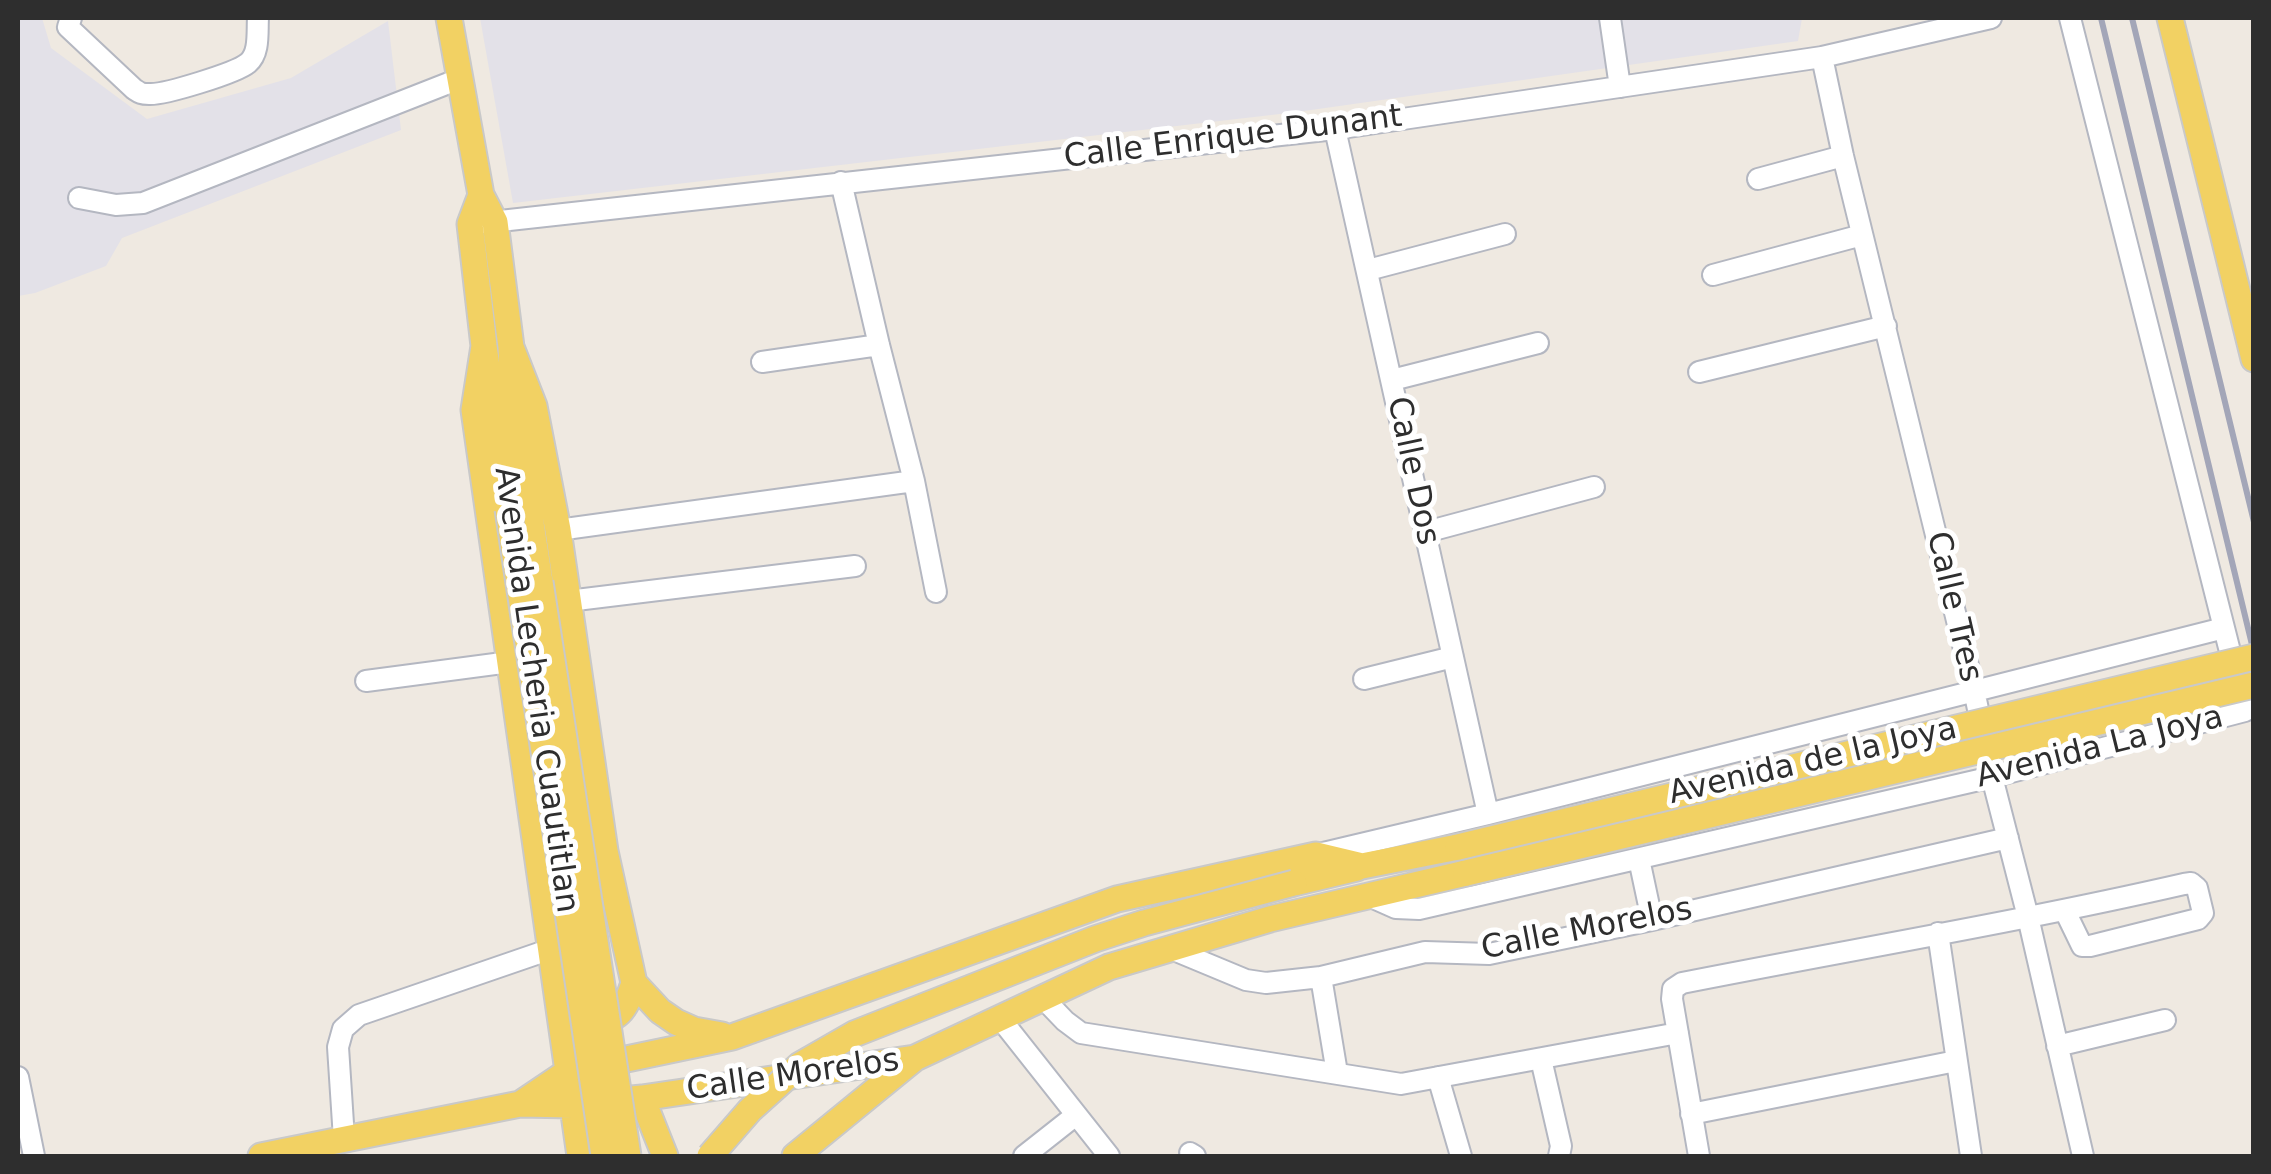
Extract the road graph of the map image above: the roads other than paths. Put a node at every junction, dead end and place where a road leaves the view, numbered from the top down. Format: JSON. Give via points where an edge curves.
{"nodes":[{"id":1,"x":71,"y":18,"type":"edge"},
{"id":2,"x":258,"y":18,"type":"edge"},
{"id":3,"x":449,"y":18,"type":"edge"},
{"id":4,"x":1610,"y":18,"type":"edge"},
{"id":5,"x":1991,"y":18,"type":"edge"},
{"id":6,"x":2070,"y":18,"type":"edge"},
{"id":7,"x":2170,"y":18,"type":"edge"},
{"id":8,"x":1822,"y":58,"type":"junction"},
{"id":9,"x":459,"y":79,"type":"junction"},
{"id":10,"x":1620,"y":87,"type":"junction"},
{"id":11,"x":1335,"y":129,"type":"junction"},
{"id":12,"x":1843,"y":156,"type":"junction"},
{"id":13,"x":1758,"y":178,"type":"dead end"},
{"id":14,"x":841,"y":182,"type":"junction"},
{"id":15,"x":79,"y":198,"type":"dead end"},
{"id":16,"x":482,"y":223,"type":"junction"},
{"id":17,"x":1505,"y":234,"type":"dead end"},
{"id":18,"x":1862,"y":235,"type":"junction"},
{"id":19,"x":1368,"y":270,"type":"junction"},
{"id":20,"x":1713,"y":275,"type":"dead end"},
{"id":21,"x":1886,"y":326,"type":"junction"},
{"id":22,"x":1538,"y":343,"type":"dead end"},
{"id":23,"x":879,"y":345,"type":"junction"},
{"id":24,"x":484,"y":346,"type":"junction"},
{"id":25,"x":512,"y":346,"type":"junction"},
{"id":26,"x":2254,"y":359,"type":"edge"},
{"id":27,"x":762,"y":362,"type":"dead end"},
{"id":28,"x":1699,"y":372,"type":"dead end"},
{"id":29,"x":1392,"y":380,"type":"junction"},
{"id":30,"x":914,"y":481,"type":"junction"},
{"id":31,"x":1594,"y":487,"type":"dead end"},
{"id":32,"x":558,"y":530,"type":"junction"},
{"id":33,"x":1426,"y":532,"type":"junction"},
{"id":34,"x":855,"y":566,"type":"dead end"},
{"id":35,"x":936,"y":592,"type":"dead end"},
{"id":36,"x":568,"y":601,"type":"junction"},
{"id":37,"x":2224,"y":628,"type":"junction"},
{"id":38,"x":2254,"y":656,"type":"edge"},
{"id":39,"x":1453,"y":657,"type":"junction"},
{"id":40,"x":510,"y":662,"type":"junction"},
{"id":41,"x":1364,"y":679,"type":"dead end"},
{"id":42,"x":366,"y":681,"type":"dead end"},
{"id":43,"x":2254,"y":685,"type":"edge"},
{"id":44,"x":1974,"y":690,"type":"junction"},
{"id":45,"x":1992,"y":776,"type":"junction"},
{"id":46,"x":1488,"y":814,"type":"junction"},
{"id":47,"x":2008,"y":838,"type":"junction"},
{"id":48,"x":1316,"y":855,"type":"junction"},
{"id":49,"x":1639,"y":860,"type":"junction"},
{"id":50,"x":1367,"y":865,"type":"junction"},
{"id":51,"x":1375,"y":895,"type":"junction"},
{"id":52,"x":2065,"y":911,"type":"junction"},
{"id":53,"x":2028,"y":917,"type":"junction"},
{"id":54,"x":1652,"y":920,"type":"junction"},
{"id":55,"x":1938,"y":933,"type":"junction"},
{"id":56,"x":1170,"y":948,"type":"junction"},
{"id":57,"x":552,"y":949,"type":"junction"},
{"id":58,"x":1321,"y":977,"type":"junction"},
{"id":59,"x":634,"y":983,"type":"junction"},
{"id":60,"x":1042,"y":997,"type":"junction"},
{"id":61,"x":999,"y":1017,"type":"junction"},
{"id":62,"x":562,"y":1020,"type":"junction"},
{"id":63,"x":2165,"y":1020,"type":"dead end"},
{"id":64,"x":1678,"y":1033,"type":"junction"},
{"id":65,"x":732,"y":1037,"type":"junction"},
{"id":66,"x":2057,"y":1046,"type":"junction"},
{"id":67,"x":915,"y":1058,"type":"junction"},
{"id":68,"x":1541,"y":1060,"type":"junction"},
{"id":69,"x":1956,"y":1061,"type":"junction"},
{"id":70,"x":568,"y":1072,"type":"junction"},
{"id":71,"x":1337,"y":1074,"type":"junction"},
{"id":72,"x":18,"y":1077,"type":"edge"},
{"id":73,"x":1438,"y":1077,"type":"junction"},
{"id":74,"x":642,"y":1098,"type":"junction"},
{"id":75,"x":520,"y":1104,"type":"junction"},
{"id":76,"x":573,"y":1106,"type":"junction"},
{"id":77,"x":1692,"y":1114,"type":"junction"},
{"id":78,"x":1076,"y":1115,"type":"junction"},
{"id":79,"x":344,"y":1139,"type":"junction"},
{"id":80,"x":34,"y":1156,"type":"edge"},
{"id":81,"x":261,"y":1156,"type":"edge"},
{"id":82,"x":580,"y":1156,"type":"edge"},
{"id":83,"x":604,"y":1156,"type":"edge"},
{"id":84,"x":628,"y":1156,"type":"edge"},
{"id":85,"x":666,"y":1156,"type":"edge"},
{"id":86,"x":710,"y":1156,"type":"edge"},
{"id":87,"x":796,"y":1156,"type":"edge"},
{"id":88,"x":1024,"y":1156,"type":"edge"},
{"id":89,"x":1109,"y":1156,"type":"edge"},
{"id":90,"x":1460,"y":1156,"type":"edge"},
{"id":91,"x":1558,"y":1156,"type":"edge"},
{"id":92,"x":1699,"y":1156,"type":"edge"},
{"id":93,"x":1971,"y":1156,"type":"edge"},
{"id":94,"x":2083,"y":1156,"type":"edge"}],
"edges":[{"from":1,"to":2,"type":"street","via":[[68,27],[144,94],[248,63]]},
{"from":3,"to":9,"type":"main road"},
{"from":4,"to":10,"type":"street"},
{"from":5,"to":8,"type":"street","name":"Calle Enrique Dunant"},
{"from":6,"to":37,"type":"street"},
{"from":7,"to":26,"type":"main road"},
{"from":8,"to":10,"type":"street","name":"Calle Enrique Dunant"},
{"from":8,"to":12,"type":"street","name":"Calle Tres"},
{"from":9,"to":15,"type":"street","via":[[142,203]]},
{"from":9,"to":16,"type":"main road"},
{"from":10,"to":11,"type":"street","name":"Calle Enrique Dunant"},
{"from":11,"to":14,"type":"street","name":"Calle Enrique Dunant"},
{"from":11,"to":19,"type":"street","name":"Calle Dos"},
{"from":12,"to":13,"type":"street"},
{"from":12,"to":18,"type":"street","name":"Calle Tres"},
{"from":14,"to":16,"type":"street","name":"Calle Enrique Dunant"},
{"from":14,"to":23,"type":"street"},
{"from":16,"to":24,"type":"main road","name":"Avenida Lecheria Cuautitlan"},
{"from":16,"to":25,"type":"main road"},
{"from":17,"to":19,"type":"street"},
{"from":18,"to":20,"type":"street"},
{"from":18,"to":21,"type":"street","name":"Calle Tres"},
{"from":19,"to":29,"type":"street","name":"Calle Dos"},
{"from":21,"to":28,"type":"street"},
{"from":21,"to":44,"type":"street","name":"Calle Tres"},
{"from":22,"to":29,"type":"street"},
{"from":23,"to":27,"type":"street"},
{"from":23,"to":30,"type":"street"},
{"from":24,"to":40,"type":"main road","via":[[474,410]]},
{"from":24,"to":83,"type":"main road","name":"Avenida Lecheria Cuautitlan","bridge":true},
{"from":25,"to":32,"type":"main road","via":[[534,406]]},
{"from":25,"to":84,"type":"main road","name":"Avenida Lecheria Cuautitlan","bridge":true,"via":[[513,404]]},
{"from":29,"to":33,"type":"street","name":"Calle Dos"},
{"from":30,"to":32,"type":"street"},
{"from":30,"to":35,"type":"street"},
{"from":31,"to":33,"type":"street"},
{"from":32,"to":36,"type":"main road"},
{"from":33,"to":39,"type":"street","name":"Calle Dos"},
{"from":34,"to":36,"type":"street"},
{"from":36,"to":59,"type":"main road","via":[[605,851]]},
{"from":37,"to":44,"type":"street"},
{"from":37,"to":45,"type":"street","name":"Avenida La Joya","via":[[2245,711]]},
{"from":38,"to":50,"type":"main road","name":"Avenida de la Joya","bridge":true},
{"from":39,"to":41,"type":"street"},
{"from":39,"to":46,"type":"street","name":"Calle Dos"},
{"from":40,"to":42,"type":"street"},
{"from":40,"to":57,"type":"main road"},
{"from":43,"to":51,"type":"main road","name":"Avenida de la Joya","bridge":true},
{"from":44,"to":45,"type":"street","name":"Calle Tres"},
{"from":44,"to":46,"type":"street"},
{"from":45,"to":47,"type":"street","name":"Calle Tres"},
{"from":45,"to":49,"type":"street","name":"Avenida La Joya"},
{"from":46,"to":48,"type":"street"},
{"from":47,"to":53,"type":"street","name":"Calle Tres"},
{"from":47,"to":54,"type":"street","name":"Calle Morelos"},
{"from":48,"to":50,"type":"main road","name":"Calle Morelos"},
{"from":48,"to":65,"type":"main road","name":"Calle Morelos","via":[[1116,898]]},
{"from":49,"to":51,"type":"street","name":"Avenida La Joya","via":[[1419,910],[1396,908]]},
{"from":49,"to":54,"type":"street"},
{"from":50,"to":86,"type":"main road","name":"Avenida de la Joya","bridge":true,"via":[[1096,938],[854,1034],[800,1065]]},
{"from":51,"to":56,"type":"main road","name":"Calle Morelos"},
{"from":52,"to":52,"type":"street","via":[[2191,883],[2203,913],[2082,946]]},
{"from":52,"to":53,"type":"street"},
{"from":53,"to":55,"type":"street"},
{"from":53,"to":66,"type":"street","name":"Calle Tres"},
{"from":54,"to":58,"type":"street","name":"Calle Morelos","via":[[1489,954],[1425,952]]},
{"from":55,"to":64,"type":"street","via":[[1682,983],[1672,1000]]},
{"from":55,"to":69,"type":"street"},
{"from":56,"to":58,"type":"street","name":"Calle Morelos","via":[[1246,980]]},
{"from":56,"to":60,"type":"main road","name":"Calle Morelos"},
{"from":57,"to":62,"type":"main road"},
{"from":57,"to":79,"type":"street","via":[[351,1022],[338,1047]]},
{"from":58,"to":71,"type":"street"},
{"from":59,"to":62,"type":"main road","via":[[628,1004],[612,1019]]},
{"from":59,"to":65,"type":"main road","via":[[676,1022]]},
{"from":60,"to":61,"type":"main road","name":"Calle Morelos"},
{"from":60,"to":71,"type":"street","via":[[1081,1033]]},
{"from":61,"to":67,"type":"main road","name":"Calle Morelos"},
{"from":61,"to":78,"type":"street"},
{"from":62,"to":70,"type":"main road"},
{"from":63,"to":66,"type":"street"},
{"from":64,"to":68,"type":"street"},
{"from":64,"to":77,"type":"street"},
{"from":65,"to":70,"type":"main road","name":"Calle Morelos"},
{"from":66,"to":94,"type":"street","name":"Calle Tres"},
{"from":67,"to":74,"type":"main road","name":"Calle Morelos"},
{"from":67,"to":87,"type":"main road"},
{"from":68,"to":73,"type":"street"},
{"from":68,"to":91,"type":"street"},
{"from":69,"to":77,"type":"street"},
{"from":69,"to":93,"type":"street"},
{"from":70,"to":75,"type":"main road"},
{"from":70,"to":76,"type":"main road"},
{"from":71,"to":73,"type":"street","via":[[1401,1084]]},
{"from":72,"to":80,"type":"street"},
{"from":73,"to":90,"type":"street"},
{"from":74,"to":76,"type":"main road","name":"Calle Morelos"},
{"from":74,"to":85,"type":"main road"},
{"from":75,"to":76,"type":"main road","name":"Calle Morelos"},
{"from":75,"to":79,"type":"main road"},
{"from":76,"to":82,"type":"main road"},
{"from":77,"to":92,"type":"street"},
{"from":78,"to":88,"type":"street"},
{"from":78,"to":89,"type":"street"},
{"from":79,"to":81,"type":"main road"}]}
